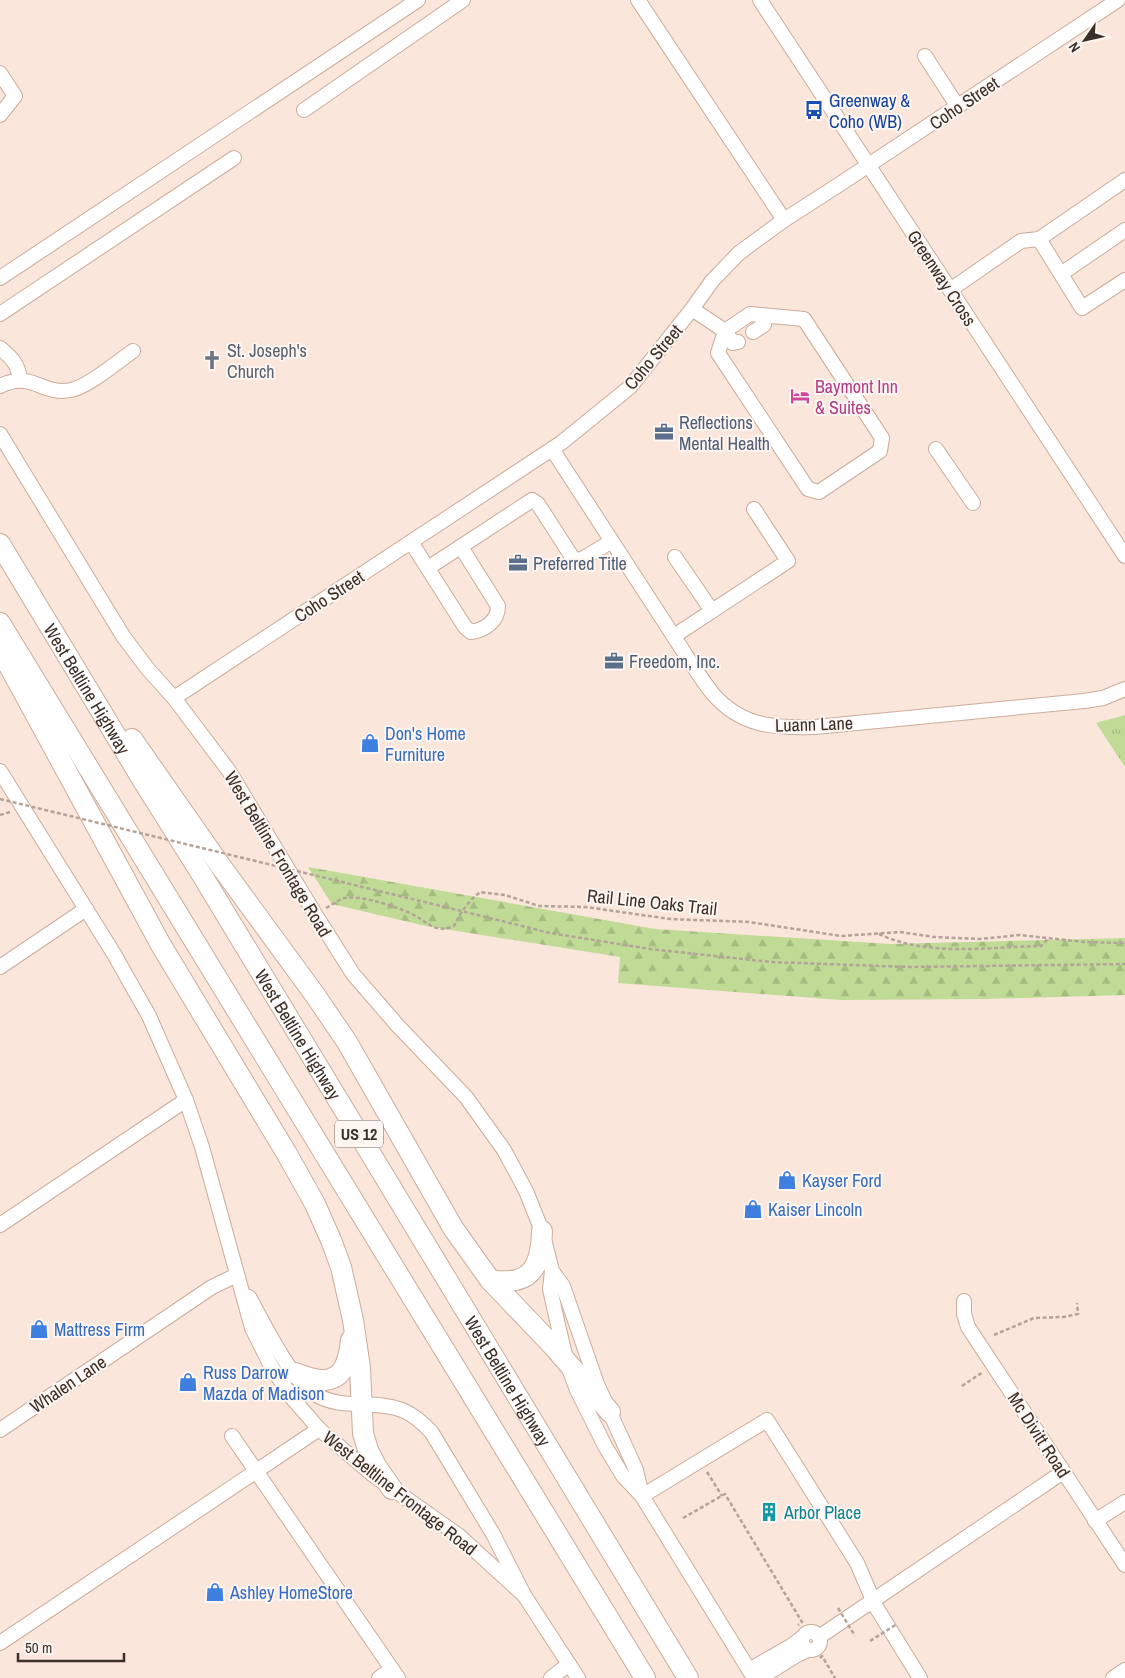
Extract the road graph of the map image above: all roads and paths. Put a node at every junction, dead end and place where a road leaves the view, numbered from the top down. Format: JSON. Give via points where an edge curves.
{"nodes":[{"id":1,"x":418,"y":0,"type":"edge"},
{"id":2,"x":463,"y":0,"type":"edge"},
{"id":3,"x":638,"y":0,"type":"edge"},
{"id":4,"x":760,"y":0,"type":"edge"},
{"id":5,"x":1118,"y":0,"type":"edge"},
{"id":6,"x":925,"y":56,"type":"dead end"},
{"id":7,"x":0,"y":73,"type":"edge"},
{"id":8,"x":958,"y":107,"type":"junction"},
{"id":9,"x":304,"y":110,"type":"dead end"},
{"id":10,"x":0,"y":115,"type":"edge"},
{"id":11,"x":234,"y":158,"type":"dead end"},
{"id":12,"x":868,"y":166,"type":"junction"},
{"id":13,"x":1125,"y":180,"type":"edge"},
{"id":14,"x":784,"y":220,"type":"junction"},
{"id":15,"x":1125,"y":230,"type":"edge"},
{"id":16,"x":1039,"y":239,"type":"junction"},
{"id":17,"x":1061,"y":274,"type":"junction"},
{"id":18,"x":0,"y":278,"type":"edge"},
{"id":19,"x":1125,"y":280,"type":"edge"},
{"id":20,"x":950,"y":290,"type":"junction"},
{"id":21,"x":692,"y":309,"type":"junction"},
{"id":22,"x":0,"y":314,"type":"edge"},
{"id":23,"x":765,"y":316,"type":"junction"},
{"id":24,"x":725,"y":331,"type":"junction"},
{"id":25,"x":753,"y":332,"type":"dead end"},
{"id":26,"x":738,"y":342,"type":"dead end"},
{"id":27,"x":0,"y":348,"type":"edge"},
{"id":28,"x":133,"y":351,"type":"dead end"},
{"id":29,"x":20,"y":379,"type":"junction"},
{"id":30,"x":0,"y":386,"type":"edge"},
{"id":31,"x":0,"y":434,"type":"edge"},
{"id":32,"x":936,"y":448,"type":"dead end"},
{"id":33,"x":552,"y":449,"type":"junction"},
{"id":34,"x":973,"y":503,"type":"dead end"},
{"id":35,"x":754,"y":509,"type":"dead end"},
{"id":36,"x":612,"y":541,"type":"junction"},
{"id":37,"x":411,"y":542,"type":"junction"},
{"id":38,"x":0,"y":544,"type":"edge"},
{"id":39,"x":461,"y":548,"type":"junction"},
{"id":40,"x":1125,"y":556,"type":"edge"},
{"id":41,"x":675,"y":557,"type":"dead end"},
{"id":42,"x":428,"y":568,"type":"junction"},
{"id":43,"x":29,"y":592,"type":"junction"},
{"id":44,"x":712,"y":611,"type":"junction"},
{"id":45,"x":0,"y":622,"type":"edge"},
{"id":46,"x":674,"y":636,"type":"junction"},
{"id":47,"x":0,"y":649,"type":"edge"},
{"id":48,"x":1125,"y":688,"type":"edge"},
{"id":49,"x":174,"y":698,"type":"junction"},
{"id":50,"x":0,"y":771,"type":"edge"},
{"id":51,"x":0,"y":799,"type":"edge"},
{"id":52,"x":330,"y":906,"type":"dead end"},
{"id":53,"x":86,"y":909,"type":"junction"},
{"id":54,"x":462,"y":911,"type":"junction"},
{"id":55,"x":878,"y":934,"type":"junction"},
{"id":56,"x":1048,"y":939,"type":"junction"},
{"id":57,"x":1125,"y":943,"type":"edge"},
{"id":58,"x":1125,"y":964,"type":"edge"},
{"id":59,"x":0,"y":967,"type":"edge"},
{"id":60,"x":186,"y":1100,"type":"junction"},
{"id":61,"x":1,"y":1224,"type":"edge"},
{"id":62,"x":542,"y":1230,"type":"junction"},
{"id":63,"x":552,"y":1271,"type":"junction"},
{"id":64,"x":236,"y":1275,"type":"junction"},
{"id":65,"x":490,"y":1280,"type":"junction"},
{"id":66,"x":964,"y":1301,"type":"dead end"},
{"id":67,"x":1077,"y":1303,"type":"dead end"},
{"id":68,"x":353,"y":1320,"type":"junction"},
{"id":69,"x":994,"y":1335,"type":"dead end"},
{"id":70,"x":567,"y":1362,"type":"junction"},
{"id":71,"x":993,"y":1365,"type":"junction"},
{"id":72,"x":294,"y":1373,"type":"junction"},
{"id":73,"x":962,"y":1386,"type":"dead end"},
{"id":74,"x":363,"y":1405,"type":"junction"},
{"id":75,"x":610,"y":1412,"type":"junction"},
{"id":76,"x":319,"y":1428,"type":"junction"},
{"id":77,"x":0,"y":1430,"type":"edge"},
{"id":78,"x":232,"y":1436,"type":"dead end"},
{"id":79,"x":700,"y":1461,"type":"junction"},
{"id":80,"x":256,"y":1471,"type":"junction"},
{"id":81,"x":1063,"y":1472,"type":"junction"},
{"id":82,"x":392,"y":1489,"type":"junction"},
{"id":83,"x":642,"y":1496,"type":"junction"},
{"id":84,"x":722,"y":1496,"type":"junction"},
{"id":85,"x":1125,"y":1502,"type":"edge"},
{"id":86,"x":682,"y":1518,"type":"dead end"},
{"id":87,"x":1095,"y":1521,"type":"junction"},
{"id":88,"x":1125,"y":1565,"type":"edge"},
{"id":89,"x":524,"y":1595,"type":"junction"},
{"id":90,"x":873,"y":1601,"type":"junction"},
{"id":91,"x":841,"y":1614,"type":"junction"},
{"id":92,"x":893,"y":1626,"type":"junction"},
{"id":93,"x":855,"y":1636,"type":"dead end"},
{"id":94,"x":870,"y":1641,"type":"dead end"},
{"id":95,"x":0,"y":1643,"type":"edge"},
{"id":96,"x":805,"y":1643,"type":"junction"},
{"id":97,"x":570,"y":1664,"type":"junction"},
{"id":98,"x":1125,"y":1670,"type":"edge"},
{"id":99,"x":395,"y":1674,"type":"edge"},
{"id":100,"x":754,"y":1675,"type":"edge"},
{"id":101,"x":380,"y":1678,"type":"edge"},
{"id":102,"x":551,"y":1678,"type":"edge"},
{"id":103,"x":578,"y":1678,"type":"edge"},
{"id":104,"x":645,"y":1678,"type":"edge"},
{"id":105,"x":688,"y":1678,"type":"edge"},
{"id":106,"x":835,"y":1678,"type":"edge"},
{"id":107,"x":920,"y":1678,"type":"edge"},
{"id":108,"x":1113,"y":1678,"type":"edge"}],
"edges":[{"from":1,"to":18,"type":"street"},
{"from":2,"to":9,"type":"street"},
{"from":3,"to":14,"type":"street"},
{"from":4,"to":12,"type":"street","name":"Greenway Cross"},
{"from":5,"to":8,"type":"street","name":"Coho Street"},
{"from":6,"to":8,"type":"street"},
{"from":7,"to":10,"type":"street","via":[[15,96]]},
{"from":8,"to":12,"type":"street","name":"Coho Street"},
{"from":11,"to":22,"type":"street"},
{"from":12,"to":14,"type":"street","name":"Coho Street"},
{"from":12,"to":20,"type":"street","name":"Greenway Cross"},
{"from":13,"to":16,"type":"street"},
{"from":14,"to":21,"type":"street","name":"Coho Street","via":[[739,253],[712,281]]},
{"from":15,"to":17,"type":"street"},
{"from":16,"to":17,"type":"street"},
{"from":16,"to":20,"type":"street","via":[[1021,241]]},
{"from":17,"to":19,"type":"street","via":[[1082,308]]},
{"from":20,"to":40,"type":"street","name":"Greenway Cross"},
{"from":21,"to":24,"type":"street"},
{"from":21,"to":33,"type":"street","name":"Coho Street","via":[[630,387]]},
{"from":23,"to":24,"type":"street","via":[[750,314]]},
{"from":23,"to":24,"type":"street","via":[[804,319],[882,438],[880,451],[820,492],[808,489],[718,353]]},
{"from":23,"to":25,"type":"street","via":[[764,325]]},
{"from":24,"to":26,"type":"street","via":[[732,342]]},
{"from":27,"to":29,"type":"street","via":[[12,358]]},
{"from":28,"to":29,"type":"street","via":[[81,387],[70,390],[56,391]]},
{"from":29,"to":30,"type":"street"},
{"from":31,"to":49,"type":"street","name":"West Beltline Frontage Road","via":[[124,636]]},
{"from":32,"to":34,"type":"street"},
{"from":33,"to":36,"type":"street","name":"Luann Lane"},
{"from":33,"to":37,"type":"street","name":"Coho Street"},
{"from":35,"to":44,"type":"street","via":[[788,561]]},
{"from":36,"to":39,"type":"street","via":[[582,560],[574,560],[538,504],[532,500]]},
{"from":36,"to":46,"type":"street","name":"Luann Lane"},
{"from":37,"to":42,"type":"street"},
{"from":37,"to":49,"type":"street","name":"Coho Street"},
{"from":38,"to":43,"type":"highway","name":"West Beltline Highway","number":"US 12"},
{"from":39,"to":42,"type":"street"},
{"from":39,"to":42,"type":"street","via":[[498,606],[498,614],[492,622],[479,631],[471,632],[465,627]]},
{"from":41,"to":44,"type":"street"},
{"from":43,"to":65,"type":"highway","via":[[342,1034],[453,1228]]},
{"from":43,"to":105,"type":"highway","name":"West Beltline Highway","number":"US 12"},
{"from":44,"to":46,"type":"street"},
{"from":45,"to":104,"type":"highway","name":"West Beltline Highway","number":"US 12"},
{"from":46,"to":48,"type":"street","name":"Luann Lane","via":[[714,694],[731,710],[764,726],[815,727],[1084,701],[1103,698]]},
{"from":47,"to":68,"type":"highway","via":[[160,945],[315,1204],[341,1267]]},
{"from":49,"to":62,"type":"street","name":"West Beltline Frontage Road","via":[[229,771],[353,974],[466,1097],[492,1131],[522,1183]]},
{"from":50,"to":53,"type":"street","name":"West Beltline Frontage Road"},
{"from":51,"to":54,"type":"path","bridge":true},
{"from":52,"to":54,"type":"path","via":[[342,898],[385,904],[441,930],[454,926]]},
{"from":53,"to":59,"type":"street"},
{"from":53,"to":60,"type":"street","name":"West Beltline Frontage Road","via":[[149,1016]]},
{"from":54,"to":55,"type":"path","name":"Rail Line Oaks Trail","via":[[480,892],[505,895],[539,906],[586,907],[670,920],[749,922],[841,936]]},
{"from":54,"to":58,"type":"path","via":[[550,932],[650,949],[771,962],[909,967]]},
{"from":55,"to":56,"type":"path","name":"Rail Line Oaks Trail","via":[[900,932],[980,939],[1020,935]]},
{"from":55,"to":56,"type":"path","name":"Rail Line Oaks Trail","via":[[896,942],[951,948],[1041,946]]},
{"from":56,"to":57,"type":"path","name":"Rail Line Oaks Trail"},
{"from":60,"to":61,"type":"street"},
{"from":60,"to":64,"type":"street","name":"West Beltline Frontage Road","via":[[211,1177]]},
{"from":62,"to":63,"type":"street","name":"West Beltline Frontage Road"},
{"from":62,"to":65,"type":"highway","via":[[541,1252],[532,1270],[518,1281]]},
{"from":63,"to":70,"type":"street","name":"West Beltline Frontage Road","via":[[550,1289]]},
{"from":63,"to":75,"type":"street","name":"West Beltline Frontage Road","via":[[563,1286]]},
{"from":64,"to":72,"type":"street","name":"West Beltline Frontage Road"},
{"from":64,"to":76,"type":"street","name":"West Beltline Frontage Road","via":[[252,1328],[272,1366],[293,1399]]},
{"from":64,"to":77,"type":"street","name":"Whalen Lane","via":[[212,1287]]},
{"from":65,"to":70,"type":"highway"},
{"from":66,"to":71,"type":"street","name":"Mc Divitt Road","via":[[968,1327]]},
{"from":67,"to":69,"type":"path","via":[[1078,1314],[1034,1318]]},
{"from":68,"to":72,"type":"highway","via":[[344,1370],[334,1378],[321,1380]]},
{"from":68,"to":74,"type":"highway"},
{"from":70,"to":75,"type":"highway"},
{"from":70,"to":83,"type":"street","name":"West Beltline Frontage Road","via":[[605,1446],[624,1476]]},
{"from":71,"to":73,"type":"path"},
{"from":71,"to":81,"type":"street","name":"Mc Divitt Road"},
{"from":72,"to":74,"type":"street","name":"West Beltline Frontage Road","via":[[312,1392],[335,1402]]},
{"from":74,"to":82,"type":"highway","via":[[363,1433],[368,1450]]},
{"from":74,"to":89,"type":"street","name":"West Beltline Frontage Road","via":[[404,1410],[432,1433],[493,1534]]},
{"from":75,"to":83,"type":"street","name":"West Beltline Frontage Road","via":[[636,1470]]},
{"from":76,"to":80,"type":"street"},
{"from":76,"to":82,"type":"street","name":"West Beltline Frontage Road"},
{"from":78,"to":80,"type":"street"},
{"from":79,"to":83,"type":"street"},
{"from":79,"to":84,"type":"path"},
{"from":79,"to":90,"type":"street","via":[[767,1420],[856,1563]]},
{"from":80,"to":95,"type":"street"},
{"from":80,"to":99,"type":"street"},
{"from":81,"to":87,"type":"street","name":"Mc Divitt Road"},
{"from":81,"to":90,"type":"street"},
{"from":82,"to":89,"type":"street","name":"West Beltline Frontage Road","via":[[458,1535]]},
{"from":83,"to":100,"type":"street","name":"West Beltline Frontage Road"},
{"from":84,"to":86,"type":"path"},
{"from":84,"to":96,"type":"path","via":[[725,1494],[802,1622]]},
{"from":85,"to":87,"type":"street"},
{"from":87,"to":88,"type":"street","name":"Mc Divitt Road"},
{"from":89,"to":97,"type":"street","name":"West Beltline Frontage Road"},
{"from":90,"to":91,"type":"street"},
{"from":90,"to":92,"type":"street"},
{"from":91,"to":93,"type":"path","bridge":true},
{"from":91,"to":96,"type":"street","via":[[819,1637],[809,1632]]},
{"from":92,"to":94,"type":"path","bridge":true},
{"from":92,"to":107,"type":"street"},
{"from":96,"to":100,"type":"street","via":[[791,1646]]},
{"from":96,"to":106,"type":"path","via":[[822,1656]]},
{"from":97,"to":102,"type":"street"},
{"from":97,"to":103,"type":"street","name":"West Beltline Frontage Road"},
{"from":98,"to":108,"type":"street"},
{"from":99,"to":101,"type":"street"}]}
